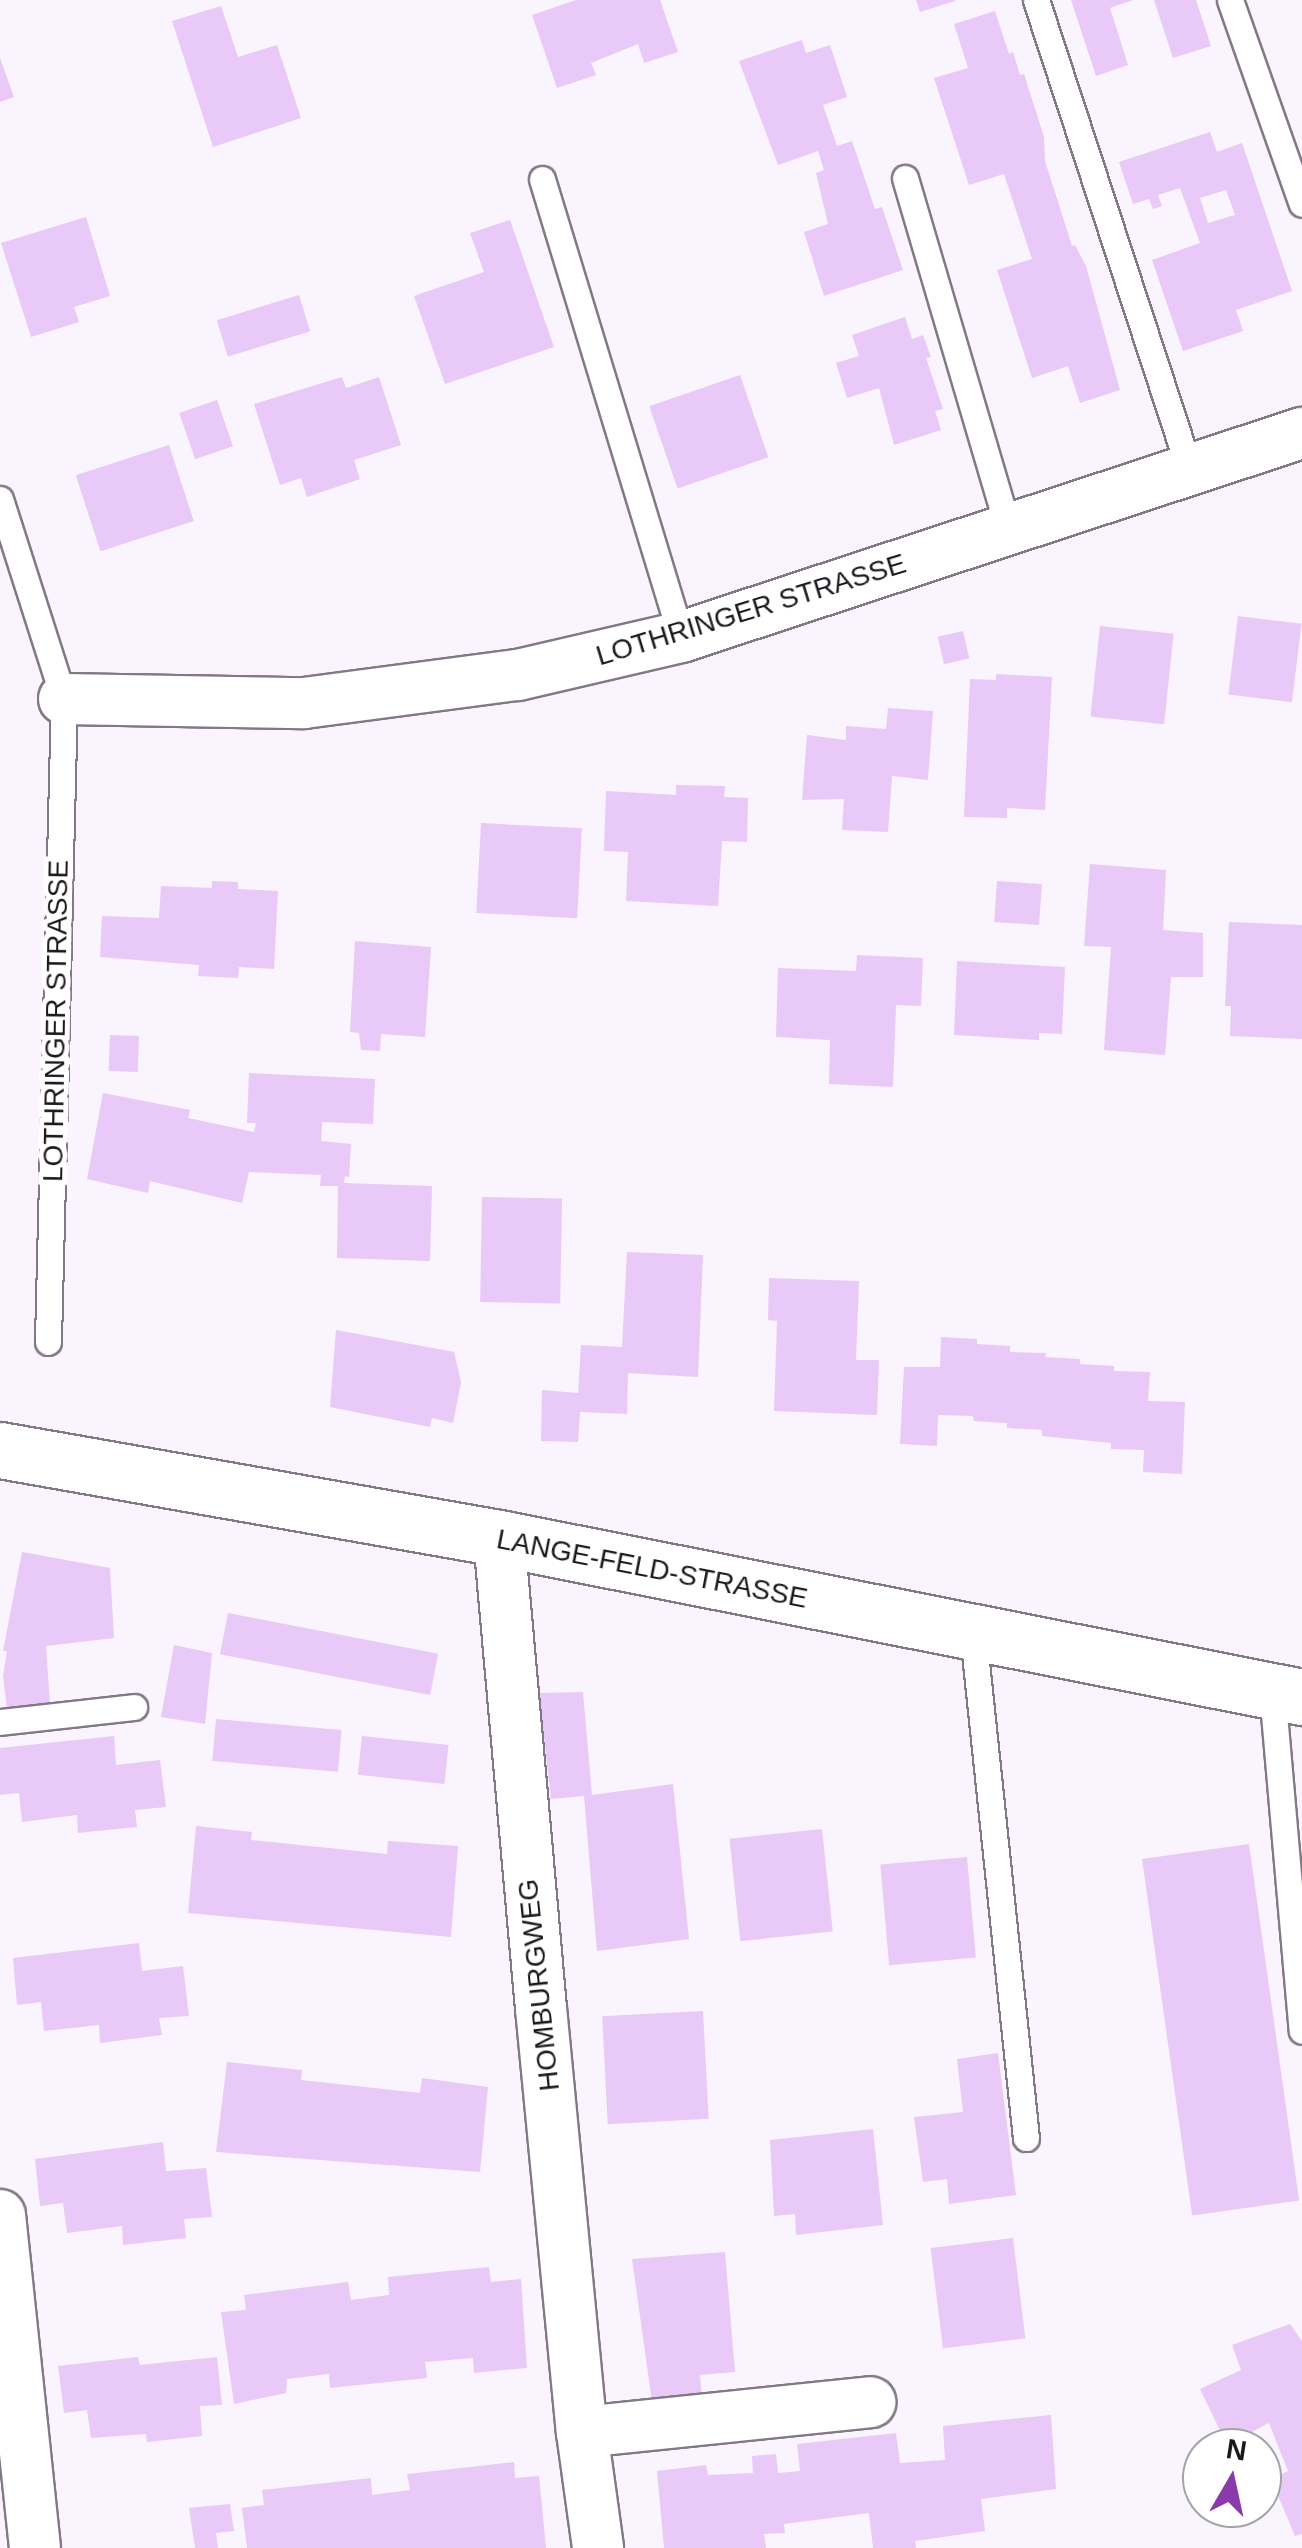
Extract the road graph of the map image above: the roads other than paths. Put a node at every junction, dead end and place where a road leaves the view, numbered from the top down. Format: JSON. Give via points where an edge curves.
{"nodes":[{"id":1,"x":1036,"y":0,"type":"edge"},
{"id":2,"x":1230,"y":0,"type":"edge"},
{"id":3,"x":905,"y":178,"type":"dead end"},
{"id":4,"x":542,"y":180,"type":"dead end"},
{"id":5,"x":1302,"y":204,"type":"edge"},
{"id":6,"x":1302,"y":433,"type":"edge"},
{"id":7,"x":1189,"y":468,"type":"junction"},
{"id":8,"x":0,"y":499,"type":"edge"},
{"id":9,"x":1009,"y":531,"type":"junction"},
{"id":10,"x":680,"y":637,"type":"junction"},
{"id":11,"x":64,"y":699,"type":"junction"},
{"id":12,"x":48,"y":1342,"type":"dead end"},
{"id":13,"x":0,"y":1450,"type":"edge"},
{"id":14,"x":499,"y":1538,"type":"junction"},
{"id":15,"x":973,"y":1634,"type":"junction"},
{"id":16,"x":1287,"y":1694,"type":"edge"},
{"id":17,"x":134,"y":1707,"type":"dead end"},
{"id":18,"x":0,"y":1722,"type":"edge"},
{"id":19,"x":1302,"y":2031,"type":"edge"},
{"id":20,"x":1026,"y":2138,"type":"dead end"},
{"id":21,"x":0,"y":2215,"type":"edge"},
{"id":22,"x":870,"y":2402,"type":"dead end"},
{"id":23,"x":582,"y":2432,"type":"junction"},
{"id":24,"x":22,"y":2520,"type":"edge"},
{"id":25,"x":598,"y":2548,"type":"edge"}],
"edges":[{"from":1,"to":7,"type":"lane"},
{"from":2,"to":5,"type":"lane"},
{"from":3,"to":9,"type":"lane"},
{"from":4,"to":10,"type":"lane"},
{"from":6,"to":7,"type":"street","name":"LOTHRINGER STRASSE"},
{"from":7,"to":9,"type":"street","name":"LOTHRINGER STRASSE"},
{"from":8,"to":11,"type":"lane","name":"LOTHRINGER STRASSE"},
{"from":9,"to":10,"type":"street","name":"LOTHRINGER STRASSE"},
{"from":10,"to":11,"type":"street","name":"LOTHRINGER STRASSE","via":[[518,675],[304,703]]},
{"from":11,"to":12,"type":"lane","name":"LOTHRINGER STRASSE"},
{"from":13,"to":14,"type":"street","name":"LANGE-FELD-STRASSE"},
{"from":14,"to":15,"type":"street","name":"LANGE-FELD-STRASSE"},
{"from":14,"to":23,"type":"street","name":"HOMBURGWEG"},
{"from":15,"to":16,"type":"street","name":"LANGE-FELD-STRASSE"},
{"from":15,"to":20,"type":"lane"},
{"from":16,"to":19,"type":"lane"},
{"from":17,"to":18,"type":"lane"},
{"from":21,"to":24,"type":"street"},
{"from":22,"to":23,"type":"street"},
{"from":23,"to":25,"type":"street","name":"HOMBURGWEG"}]}
